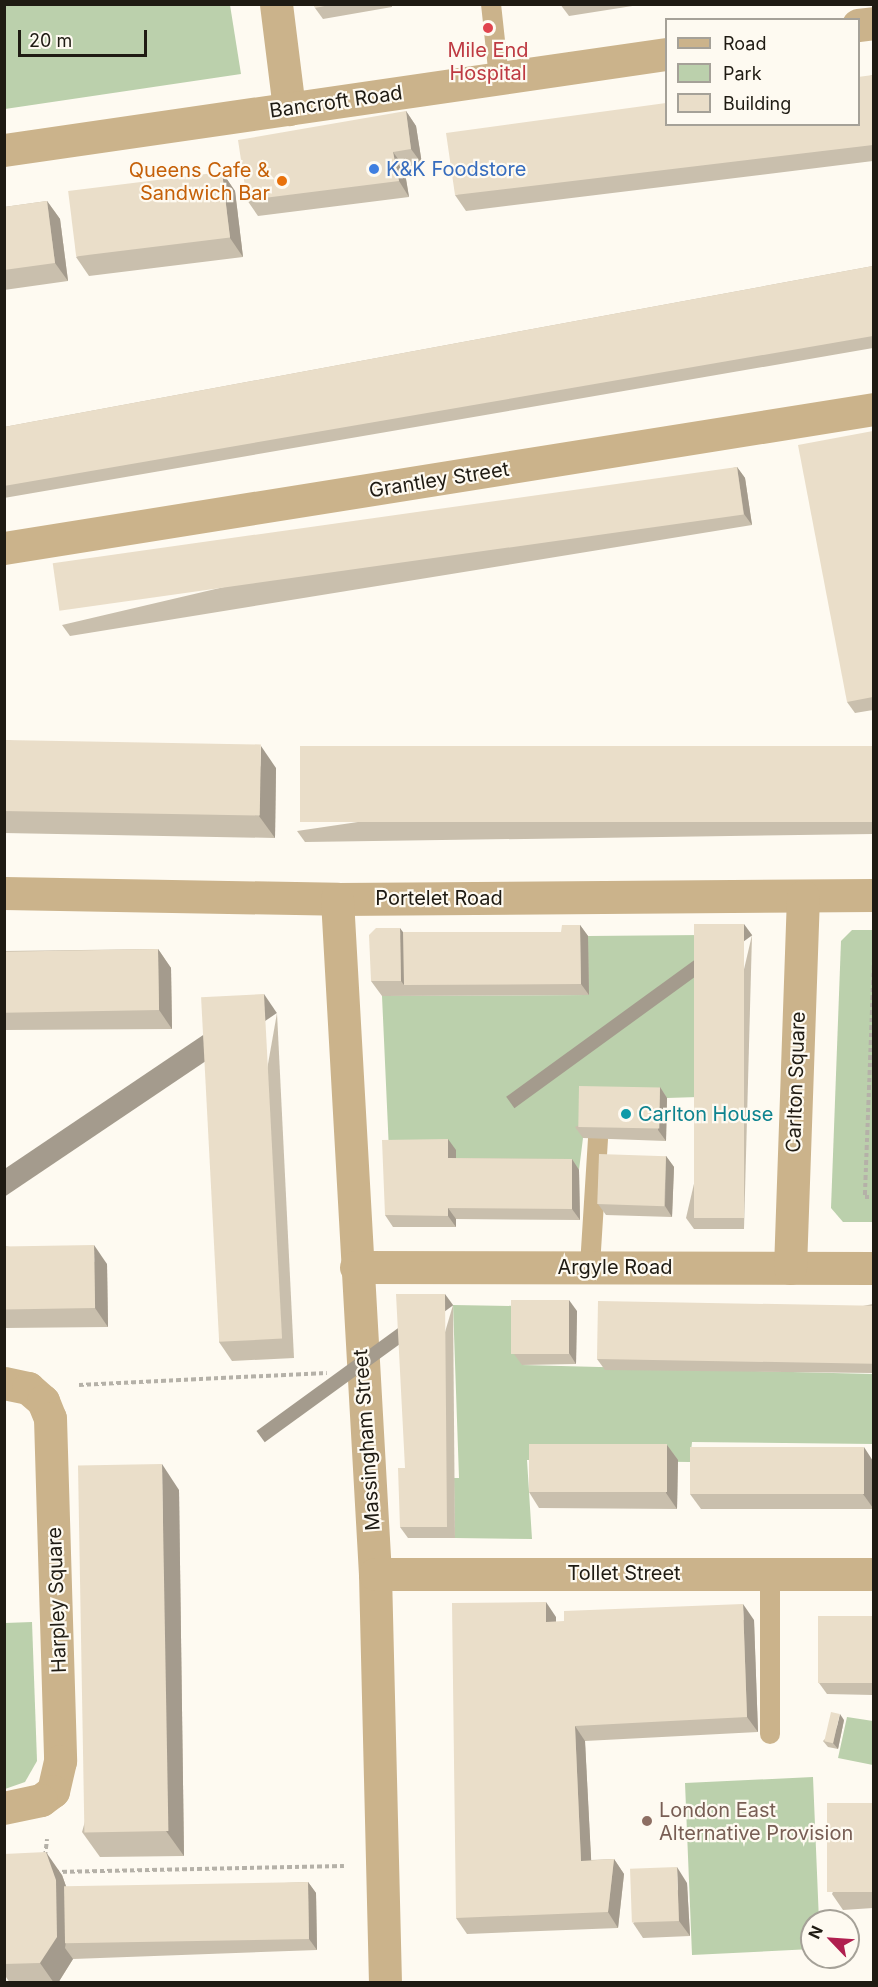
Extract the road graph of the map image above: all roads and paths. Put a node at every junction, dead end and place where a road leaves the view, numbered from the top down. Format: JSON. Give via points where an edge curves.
{"nodes":[{"id":1,"x":276,"y":4,"type":"edge"},
{"id":2,"x":491,"y":4,"type":"edge"},
{"id":3,"x":665,"y":54,"type":"edge"},
{"id":4,"x":499,"y":78,"type":"junction"},
{"id":5,"x":289,"y":109,"type":"junction"},
{"id":6,"x":4,"y":150,"type":"edge"},
{"id":7,"x":873,"y":410,"type":"edge"},
{"id":8,"x":4,"y":548,"type":"edge"},
{"id":9,"x":4,"y":893,"type":"edge"},
{"id":10,"x":803,"y":896,"type":"junction"},
{"id":11,"x":873,"y":896,"type":"edge"},
{"id":12,"x":337,"y":899,"type":"junction"},
{"id":13,"x":873,"y":958,"type":"edge"},
{"id":14,"x":598,"y":1139,"type":"edge"},
{"id":15,"x":873,"y":1197,"type":"edge"},
{"id":16,"x":590,"y":1266,"type":"junction"},
{"id":17,"x":356,"y":1267,"type":"junction"},
{"id":18,"x":790,"y":1268,"type":"junction"},
{"id":19,"x":873,"y":1268,"type":"edge"},
{"id":20,"x":362,"y":1371,"type":"junction"},
{"id":21,"x":16,"y":1385,"type":"edge"},
{"id":22,"x":770,"y":1572,"type":"junction"},
{"id":23,"x":375,"y":1574,"type":"junction"},
{"id":24,"x":873,"y":1574,"type":"edge"},
{"id":25,"x":770,"y":1734,"type":"dead end"},
{"id":26,"x":53,"y":1791,"type":"junction"},
{"id":27,"x":4,"y":1808,"type":"edge"},
{"id":28,"x":44,"y":1861,"type":"edge"},
{"id":29,"x":381,"y":1865,"type":"junction"},
{"id":30,"x":43,"y":1872,"type":"edge"},
{"id":31,"x":385,"y":1983,"type":"edge"}],
"edges":[{"from":1,"to":5,"type":"street"},
{"from":2,"to":4,"type":"lane"},
{"from":3,"to":4,"type":"street","name":"Bancroft Road"},
{"from":4,"to":5,"type":"street","name":"Bancroft Road"},
{"from":5,"to":6,"type":"street","name":"Bancroft Road"},
{"from":7,"to":8,"type":"street","name":"Grantley Street"},
{"from":9,"to":12,"type":"street","name":"Portelet Road"},
{"from":10,"to":11,"type":"street","name":"Portelet Road"},
{"from":10,"to":12,"type":"street","name":"Portelet Road"},
{"from":10,"to":18,"type":"street","name":"Carlton Square"},
{"from":12,"to":17,"type":"street","name":"Massingham Street"},
{"from":13,"to":15,"type":"path","via":[[865,1197]]},
{"from":14,"to":16,"type":"lane"},
{"from":16,"to":17,"type":"street","name":"Argyle Road"},
{"from":16,"to":18,"type":"street","name":"Argyle Road"},
{"from":17,"to":20,"type":"street","name":"Massingham Street"},
{"from":18,"to":19,"type":"street","name":"Argyle Road"},
{"from":20,"to":21,"type":"path"},
{"from":20,"to":23,"type":"street","name":"Massingham Street"},
{"from":21,"to":26,"type":"street","name":"Harpley Square","via":[[43,1401],[50,1418],[59,1624],[60,1761]]},
{"from":22,"to":23,"type":"street","name":"Tollet Street"},
{"from":22,"to":24,"type":"street","name":"Tollet Street"},
{"from":22,"to":25,"type":"lane"},
{"from":23,"to":29,"type":"street","name":"Massingham Street"},
{"from":26,"to":27,"type":"street","via":[[41,1800]]},
{"from":26,"to":28,"type":"path"},
{"from":29,"to":30,"type":"path"},
{"from":29,"to":31,"type":"street","name":"Massingham Street"}]}
